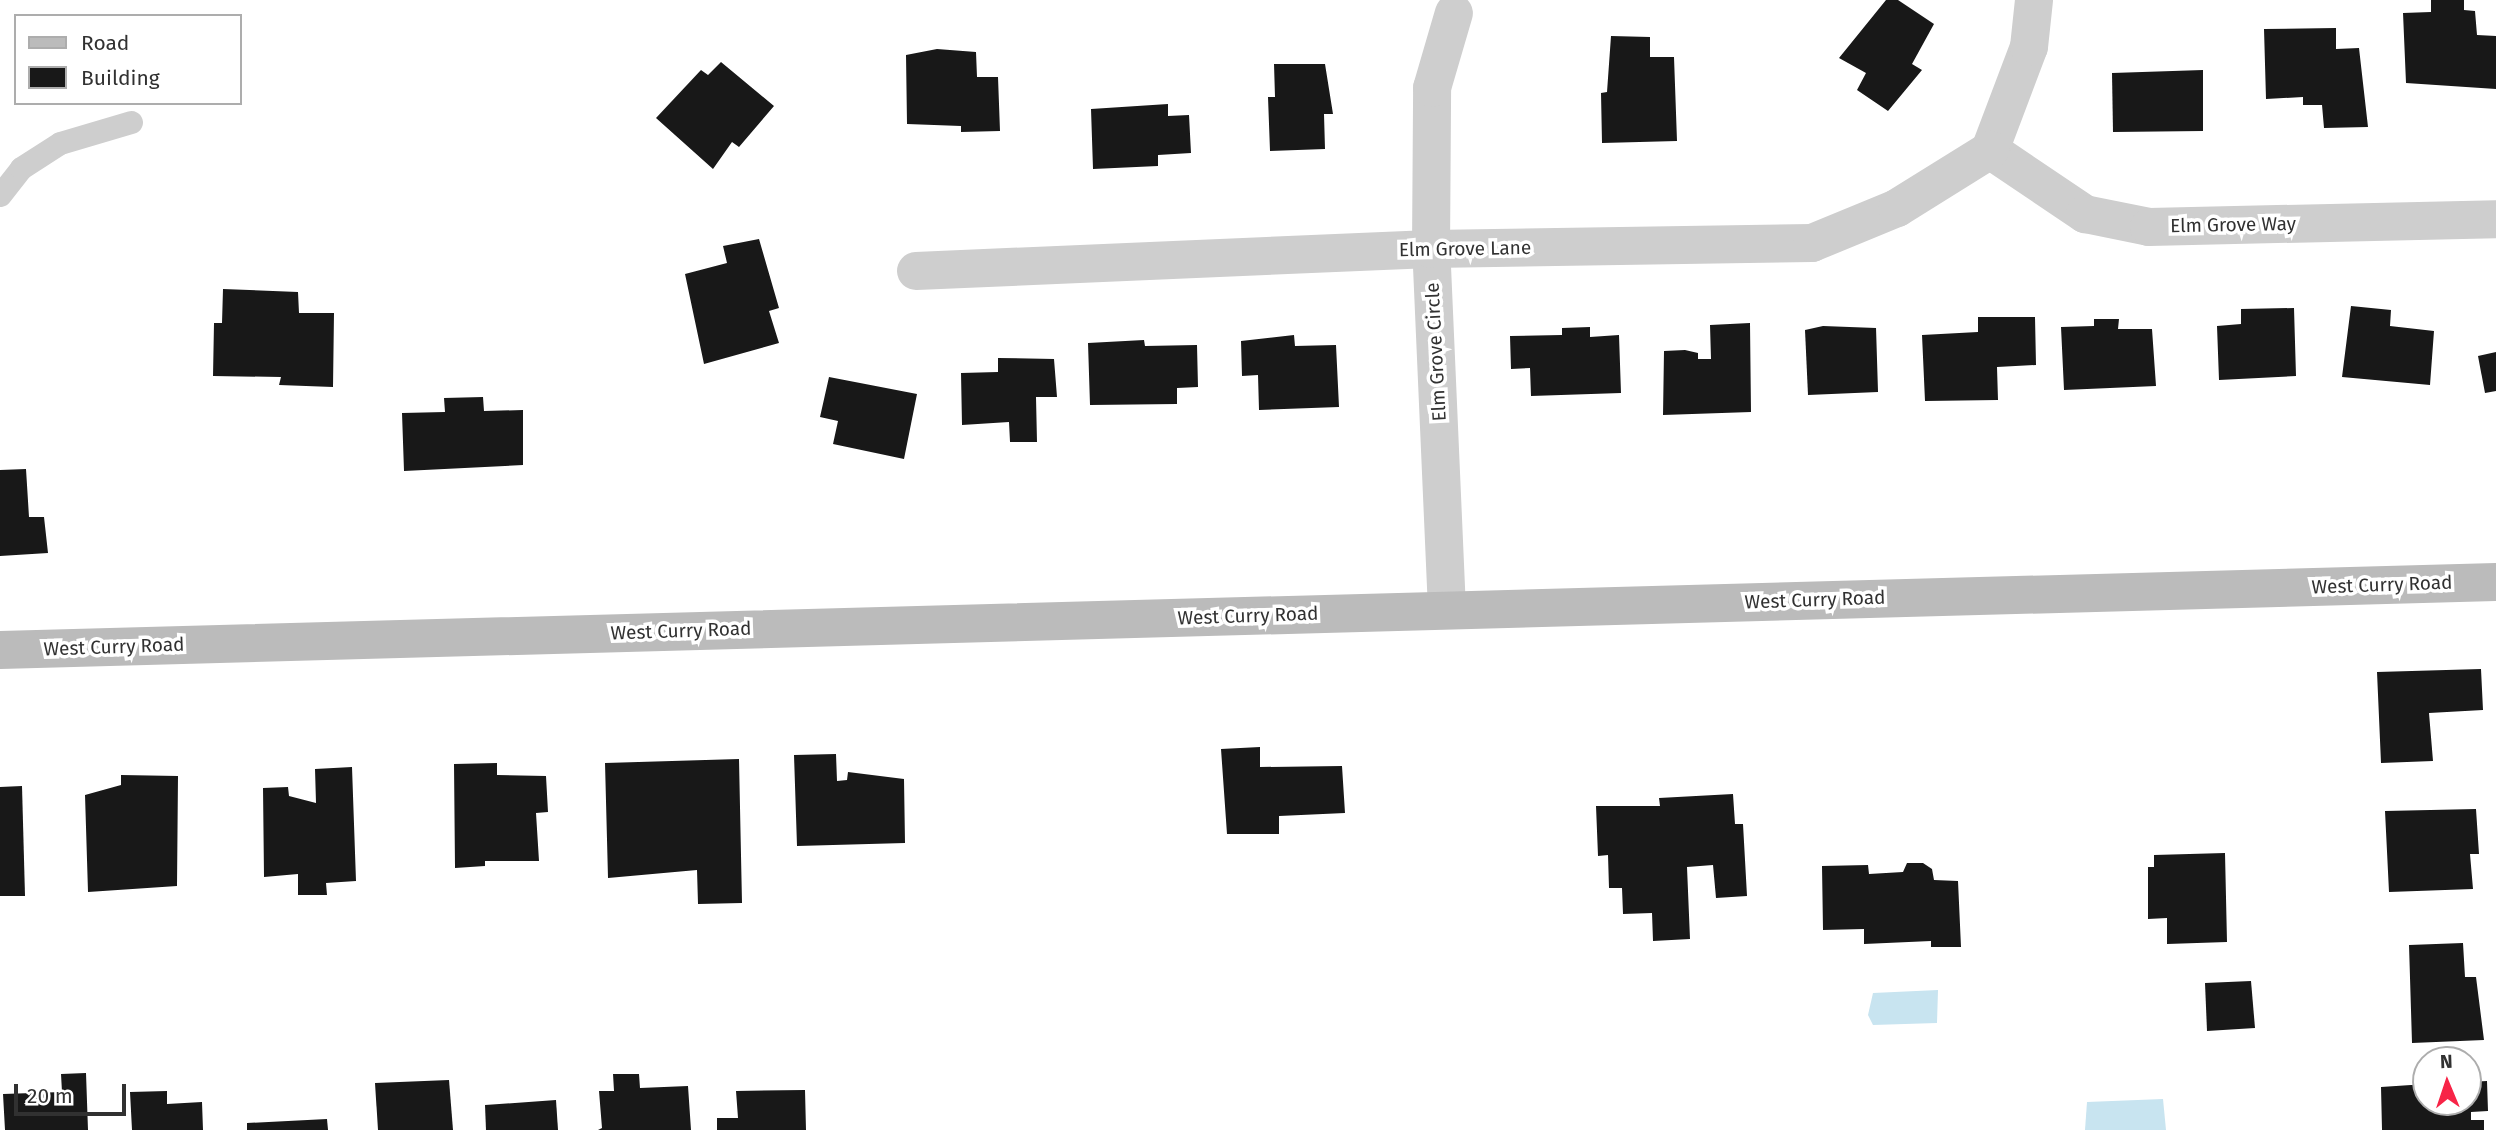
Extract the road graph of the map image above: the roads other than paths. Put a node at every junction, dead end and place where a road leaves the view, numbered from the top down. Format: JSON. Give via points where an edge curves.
{"nodes":[{"id":1,"x":2034,"y":0,"type":"edge"},
{"id":2,"x":1454,"y":13,"type":"dead end"},
{"id":3,"x":131,"y":122,"type":"dead end"},
{"id":4,"x":1990,"y":150,"type":"junction"},
{"id":5,"x":0,"y":195,"type":"edge"},
{"id":6,"x":2496,"y":219,"type":"edge"},
{"id":7,"x":1431,"y":249,"type":"junction"},
{"id":8,"x":916,"y":271,"type":"dead end"},
{"id":9,"x":2496,"y":582,"type":"edge"},
{"id":10,"x":1447,"y":610,"type":"junction"},
{"id":11,"x":0,"y":650,"type":"edge"}],
"edges":[{"from":1,"to":4,"type":"street","via":[[2029,47]]},
{"from":2,"to":7,"type":"street","name":"Elm Grove Circle","via":[[1432,88]]},
{"from":3,"to":5,"type":"lane","via":[[60,143],[21,168]]},
{"from":4,"to":6,"type":"street","name":"Elm Grove Way","via":[[2085,214],[2149,227]]},
{"from":4,"to":7,"type":"street","name":"Elm Grove Lane","via":[[1897,208],[1812,243]]},
{"from":7,"to":8,"type":"street","name":"Elm Grove Lane"},
{"from":7,"to":10,"type":"street","name":"Elm Grove Circle"},
{"from":9,"to":10,"type":"street","name":"West Curry Road"},
{"from":10,"to":11,"type":"street","name":"West Curry Road"}]}
